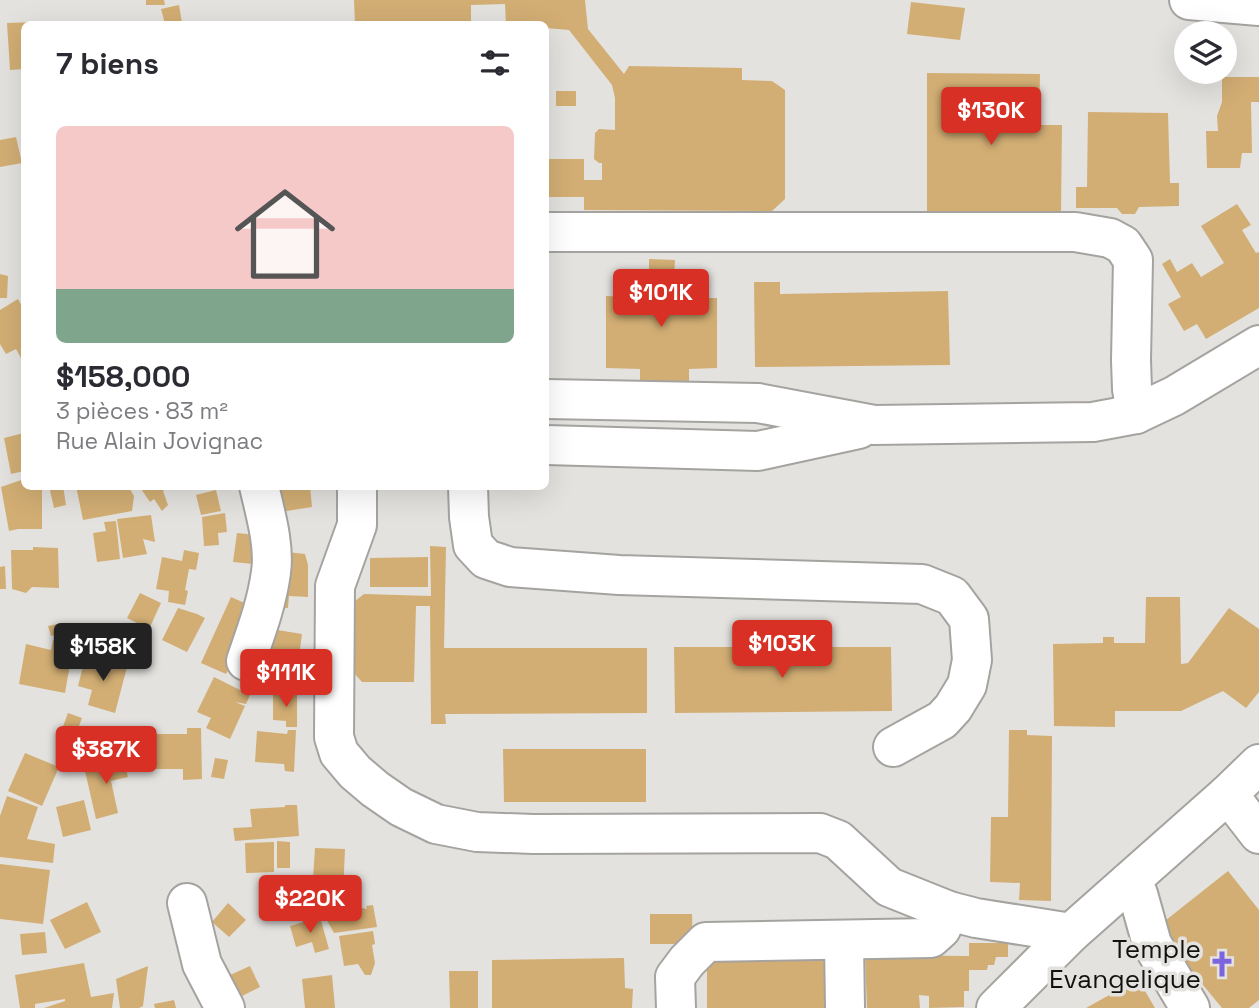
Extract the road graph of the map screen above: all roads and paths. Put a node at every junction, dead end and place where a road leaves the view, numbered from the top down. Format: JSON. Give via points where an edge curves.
{"nodes":[{"id":1,"x":1189,"y":0,"type":"edge"},
{"id":2,"x":1259,"y":6,"type":"edge"},
{"id":3,"x":549,"y":232,"type":"edge"},
{"id":4,"x":1259,"y":345,"type":"edge"},
{"id":5,"x":549,"y":399,"type":"edge"},
{"id":6,"x":1136,"y":414,"type":"junction"},
{"id":7,"x":874,"y":425,"type":"junction"},
{"id":8,"x":549,"y":445,"type":"edge"},
{"id":9,"x":260,"y":490,"type":"edge"},
{"id":10,"x":357,"y":490,"type":"edge"},
{"id":11,"x":468,"y":490,"type":"edge"},
{"id":12,"x":246,"y":661,"type":"dead end"},
{"id":13,"x":893,"y":747,"type":"dead end"},
{"id":14,"x":1259,"y":764,"type":"edge"},
{"id":15,"x":1228,"y":794,"type":"junction"},
{"id":16,"x":1259,"y":834,"type":"edge"},
{"id":17,"x":1129,"y":882,"type":"junction"},
{"id":18,"x":187,"y":903,"type":"dead end"},
{"id":19,"x":949,"y":911,"type":"junction"},
{"id":20,"x":1071,"y":933,"type":"junction"},
{"id":21,"x":844,"y":941,"type":"junction"},
{"id":22,"x":225,"y":1008,"type":"edge"},
{"id":23,"x":676,"y":1008,"type":"edge"},
{"id":24,"x":845,"y":1008,"type":"edge"},
{"id":25,"x":996,"y":1008,"type":"edge"},
{"id":26,"x":1191,"y":1008,"type":"edge"}],
"edges":[{"from":1,"to":2,"type":"street"},
{"from":3,"to":6,"type":"street","via":[[1075,232],[1110,238],[1123,245],[1133,260],[1131,360]]},
{"from":4,"to":6,"type":"street"},
{"from":5,"to":7,"type":"street","via":[[758,403]]},
{"from":6,"to":7,"type":"street","via":[[1093,422]]},
{"from":7,"to":8,"type":"street","via":[[758,450]]},
{"from":9,"to":12,"type":"street","via":[[269,524],[272,570]]},
{"from":10,"to":19,"type":"street","via":[[357,526],[335,586],[334,737],[339,753],[375,789],[436,824],[477,832],[820,833],[838,841],[889,887]]},
{"from":11,"to":13,"type":"street","via":[[473,545],[486,559],[510,567],[922,584],[952,596],[969,619],[972,660],[967,685],[942,720]]},
{"from":14,"to":15,"type":"street"},
{"from":15,"to":16,"type":"street"},
{"from":15,"to":17,"type":"street"},
{"from":17,"to":20,"type":"street"},
{"from":17,"to":26,"type":"street","via":[[1138,894],[1152,944]]},
{"from":18,"to":22,"type":"street","via":[[202,964]]},
{"from":19,"to":20,"type":"street"},
{"from":19,"to":21,"type":"street","via":[[931,939]]},
{"from":20,"to":25,"type":"street"},
{"from":21,"to":23,"type":"street","via":[[706,942],[675,977]]},
{"from":21,"to":24,"type":"street"}]}
